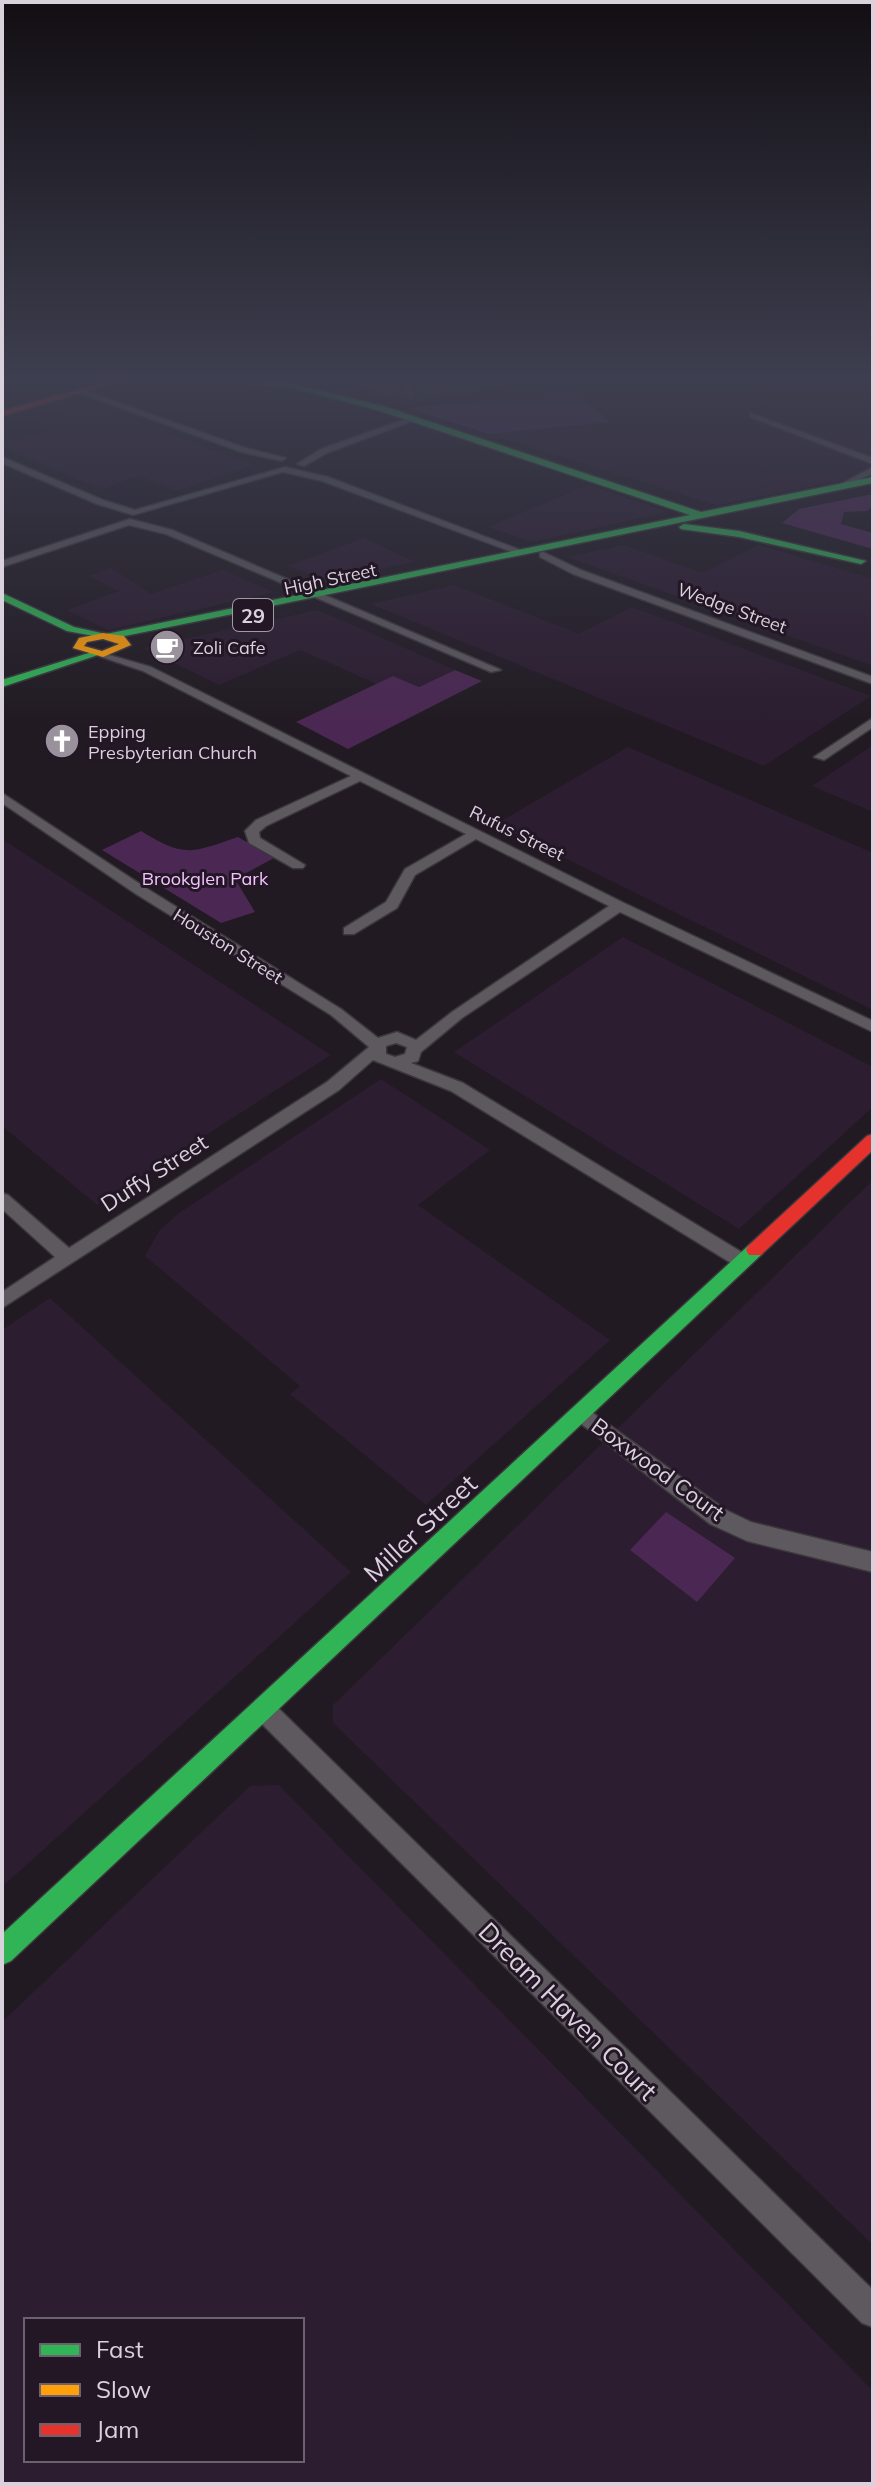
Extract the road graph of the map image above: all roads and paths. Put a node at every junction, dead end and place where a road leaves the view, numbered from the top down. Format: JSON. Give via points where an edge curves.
{"nodes":[{"id":1,"x":81,"y":494,"type":"edge"},
{"id":2,"x":199,"y":494,"type":"edge"},
{"id":3,"x":366,"y":494,"type":"edge"},
{"id":4,"x":651,"y":494,"type":"edge"},
{"id":5,"x":827,"y":494,"type":"edge"},
{"id":6,"x":835,"y":494,"type":"edge"},
{"id":7,"x":176,"y":502,"type":"junction"},
{"id":8,"x":717,"y":515,"type":"junction"},
{"id":9,"x":128,"y":517,"type":"junction"},
{"id":10,"x":148,"y":517,"type":"junction"},
{"id":11,"x":781,"y":524,"type":"junction"},
{"id":12,"x":684,"y":527,"type":"junction"},
{"id":13,"x":169,"y":532,"type":"junction"},
{"id":14,"x":531,"y":554,"type":"junction"},
{"id":15,"x":869,"y":560,"type":"edge"},
{"id":16,"x":2,"y":562,"type":"edge"},
{"id":17,"x":2,"y":596,"type":"edge"},
{"id":18,"x":323,"y":597,"type":"junction"},
{"id":19,"x":52,"y":621,"type":"junction"},
{"id":20,"x":78,"y":644,"type":"junction"},
{"id":21,"x":110,"y":646,"type":"junction"},
{"id":22,"x":147,"y":669,"type":"junction"},
{"id":23,"x":495,"y":670,"type":"dead end"},
{"id":24,"x":2,"y":675,"type":"edge"},
{"id":25,"x":873,"y":681,"type":"edge"},
{"id":26,"x":2,"y":684,"type":"edge"},
{"id":27,"x":873,"y":722,"type":"edge"},
{"id":28,"x":820,"y":757,"type":"dead end"},
{"id":29,"x":359,"y":777,"type":"junction"},
{"id":30,"x":2,"y":797,"type":"edge"},
{"id":31,"x":474,"y":835,"type":"junction"},
{"id":32,"x":298,"y":865,"type":"dead end"},
{"id":33,"x":619,"y":906,"type":"junction"},
{"id":34,"x":349,"y":931,"type":"dead end"},
{"id":35,"x":336,"y":1012,"type":"junction"},
{"id":36,"x":873,"y":1027,"type":"edge"},
{"id":37,"x":408,"y":1043,"type":"junction"},
{"id":38,"x":377,"y":1048,"type":"junction"},
{"id":39,"x":396,"y":1063,"type":"junction"},
{"id":40,"x":333,"y":1086,"type":"junction"},
{"id":41,"x":457,"y":1087,"type":"junction"},
{"id":42,"x":873,"y":1140,"type":"edge"},
{"id":43,"x":2,"y":1199,"type":"edge"},
{"id":44,"x":68,"y":1258,"type":"junction"},
{"id":45,"x":742,"y":1261,"type":"junction"},
{"id":46,"x":2,"y":1301,"type":"edge"},
{"id":47,"x":582,"y":1413,"type":"junction"},
{"id":48,"x":873,"y":1562,"type":"edge"},
{"id":49,"x":263,"y":1709,"type":"junction"},
{"id":50,"x":2,"y":1952,"type":"edge"},
{"id":51,"x":873,"y":2312,"type":"edge"}],
"edges":[{"from":1,"to":9,"type":"street"},
{"from":2,"to":7,"type":"street"},
{"from":3,"to":14,"type":"street","name":"Wedge Street"},
{"from":4,"to":8,"type":"main road"},
{"from":5,"to":8,"type":"main road","name":"High Street","number":"29"},
{"from":6,"to":11,"type":"main road","via":[[787,513]]},
{"from":7,"to":9,"type":"street"},
{"from":7,"to":10,"type":"street"},
{"from":8,"to":11,"type":"main road"},
{"from":8,"to":12,"type":"main road","name":"High Street","number":"29"},
{"from":8,"to":14,"type":"main road","name":"High Street","number":"29"},
{"from":8,"to":15,"type":"main road"},
{"from":9,"to":10,"type":"street"},
{"from":9,"to":13,"type":"street"},
{"from":9,"to":16,"type":"street"},
{"from":10,"to":13,"type":"street"},
{"from":11,"to":15,"type":"main road"},
{"from":12,"to":14,"type":"main road","name":"High Street","number":"29"},
{"from":12,"to":15,"type":"main road"},
{"from":13,"to":18,"type":"street"},
{"from":14,"to":18,"type":"main road","name":"High Street","number":"29"},
{"from":14,"to":25,"type":"street","name":"Wedge Street"},
{"from":17,"to":19,"type":"main road","name":"Rufus Street"},
{"from":18,"to":21,"type":"main road","name":"High Street","number":"29"},
{"from":18,"to":23,"type":"street"},
{"from":19,"to":20,"type":"main road","name":"Rufus Street"},
{"from":19,"to":21,"type":"main road","name":"Rufus Street"},
{"from":20,"to":21,"type":"main road","name":"Rufus Street","via":[[81,651]]},
{"from":20,"to":24,"type":"main road"},
{"from":21,"to":22,"type":"street","name":"Rufus Street"},
{"from":21,"to":22,"type":"street","name":"Rufus Street"},
{"from":21,"to":26,"type":"main road","name":"High Street","number":"29"},
{"from":22,"to":29,"type":"street","name":"Rufus Street"},
{"from":27,"to":28,"type":"street"},
{"from":29,"to":31,"type":"street","name":"Rufus Street"},
{"from":29,"to":32,"type":"street","via":[[252,831],[259,843]]},
{"from":30,"to":35,"type":"street","name":"Houston Street","via":[[165,907]]},
{"from":31,"to":33,"type":"street","name":"Rufus Street"},
{"from":31,"to":34,"type":"street","via":[[410,872],[392,905]]},
{"from":33,"to":36,"type":"street","name":"Rufus Street"},
{"from":33,"to":37,"type":"street"},
{"from":35,"to":37,"type":"street","name":"Houston Street"},
{"from":35,"to":38,"type":"street","name":"Houston Street"},
{"from":37,"to":38,"type":"street","name":"Duffy Street","via":[[385,1039]]},
{"from":37,"to":39,"type":"street","name":"Duffy Street","via":[[412,1057]]},
{"from":37,"to":41,"type":"street","name":"Houston Street"},
{"from":38,"to":39,"type":"street","name":"Houston Street","via":[[379,1057]]},
{"from":38,"to":40,"type":"street","name":"Duffy Street"},
{"from":39,"to":40,"type":"street","name":"Duffy Street"},
{"from":39,"to":41,"type":"street","name":"Houston Street"},
{"from":40,"to":44,"type":"street","name":"Duffy Street"},
{"from":41,"to":45,"type":"street","name":"Houston Street"},
{"from":42,"to":45,"type":"main road","name":"Miller Street"},
{"from":43,"to":44,"type":"street"},
{"from":44,"to":46,"type":"street","name":"Duffy Street"},
{"from":45,"to":47,"type":"main road","name":"Miller Street"},
{"from":47,"to":48,"type":"street","name":"Boxwood Court","via":[[718,1517],[747,1531]]},
{"from":47,"to":49,"type":"main road","name":"Miller Street"},
{"from":49,"to":50,"type":"main road","name":"Miller Street"},
{"from":49,"to":51,"type":"street","name":"Dream Haven Court"}]}
